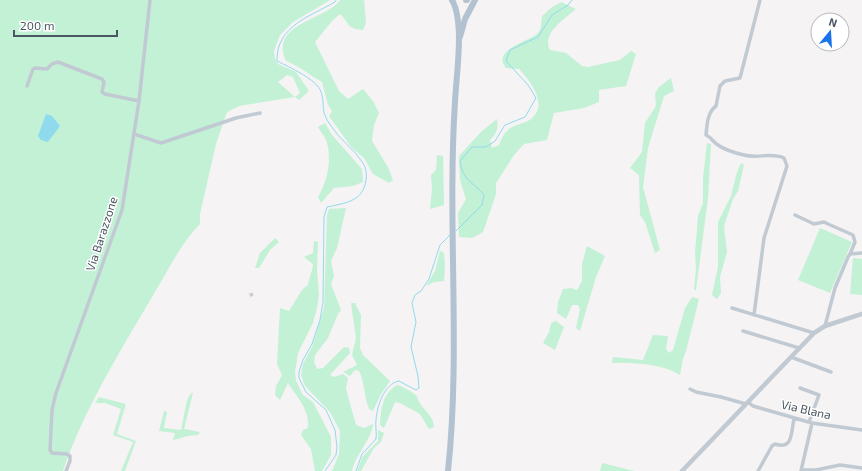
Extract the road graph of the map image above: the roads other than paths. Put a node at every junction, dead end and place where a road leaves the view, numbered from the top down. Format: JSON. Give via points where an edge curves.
{"nodes":[{"id":1,"x":150,"y":0,"type":"edge"},
{"id":2,"x":452,"y":0,"type":"edge"},
{"id":3,"x":475,"y":0,"type":"edge"},
{"id":4,"x":760,"y":0,"type":"edge"},
{"id":5,"x":458,"y":44,"type":"junction"},
{"id":6,"x":27,"y":86,"type":"dead end"},
{"id":7,"x":139,"y":101,"type":"junction"},
{"id":8,"x":260,"y":113,"type":"dead end"},
{"id":9,"x":134,"y":134,"type":"junction"},
{"id":10,"x":795,"y":215,"type":"dead end"},
{"id":11,"x":862,"y":252,"type":"edge"},
{"id":12,"x":850,"y":254,"type":"junction"},
{"id":13,"x":732,"y":308,"type":"dead end"},
{"id":14,"x":830,"y":311,"type":"junction"},
{"id":15,"x":862,"y":314,"type":"edge"},
{"id":16,"x":754,"y":315,"type":"junction"},
{"id":17,"x":832,"y":324,"type":"junction"},
{"id":18,"x":825,"y":326,"type":"junction"},
{"id":19,"x":743,"y":331,"type":"dead end"},
{"id":20,"x":814,"y":333,"type":"junction"},
{"id":21,"x":799,"y":348,"type":"junction"},
{"id":22,"x":791,"y":357,"type":"junction"},
{"id":23,"x":831,"y":372,"type":"dead end"},
{"id":24,"x":800,"y":388,"type":"dead end"},
{"id":25,"x":690,"y":389,"type":"dead end"},
{"id":26,"x":747,"y":403,"type":"junction"},
{"id":27,"x":794,"y":419,"type":"junction"},
{"id":28,"x":810,"y":423,"type":"junction"},
{"id":29,"x":862,"y":430,"type":"edge"},
{"id":30,"x":862,"y":468,"type":"edge"},
{"id":31,"x":801,"y":470,"type":"edge"},
{"id":32,"x":66,"y":471,"type":"edge"},
{"id":33,"x":448,"y":471,"type":"edge"},
{"id":34,"x":682,"y":471,"type":"edge"},
{"id":35,"x":758,"y":471,"type":"edge"}],
"edges":[{"from":1,"to":7,"type":"street","name":"Via Barazzone"},
{"from":2,"to":5,"type":"main road","via":[[458,17]]},
{"from":3,"to":5,"type":"main road","via":[[465,19]]},
{"from":4,"to":16,"type":"street","via":[[740,78],[725,81],[720,86],[716,106],[711,110],[706,135],[716,144],[732,152],[746,156],[778,156],[786,161],[787,166],[777,202],[764,238]]},
{"from":5,"to":33,"type":"main road","via":[[453,126],[452,415]]},
{"from":6,"to":7,"type":"street","via":[[33,69],[47,69],[58,62],[102,79],[102,92],[105,94]]},
{"from":7,"to":9,"type":"street","name":"Via Barazzone"},
{"from":8,"to":9,"type":"street","via":[[236,118],[161,144]]},
{"from":9,"to":32,"type":"street","name":"Via Barazzone","via":[[122,210],[54,402],[50,450],[57,454],[67,454],[70,458]]},
{"from":10,"to":12,"type":"street","via":[[814,224],[824,222],[853,235],[855,242]]},
{"from":11,"to":12,"type":"street"},
{"from":12,"to":14,"type":"street","via":[[834,288]]},
{"from":13,"to":16,"type":"street"},
{"from":14,"to":17,"type":"street"},
{"from":14,"to":18,"type":"street"},
{"from":15,"to":17,"type":"street"},
{"from":16,"to":20,"type":"street"},
{"from":17,"to":18,"type":"street"},
{"from":18,"to":20,"type":"street"},
{"from":19,"to":21,"type":"street"},
{"from":20,"to":21,"type":"street"},
{"from":21,"to":22,"type":"street"},
{"from":22,"to":23,"type":"street"},
{"from":22,"to":26,"type":"street"},
{"from":24,"to":28,"type":"street","via":[[819,395]]},
{"from":25,"to":26,"type":"street","name":"Via Blana"},
{"from":26,"to":27,"type":"street","name":"Via Blana"},
{"from":26,"to":34,"type":"street"},
{"from":27,"to":28,"type":"street","name":"Via Blana"},
{"from":27,"to":35,"type":"street","via":[[789,442],[782,447],[775,444],[772,446]]},
{"from":28,"to":29,"type":"street","name":"Via Blana"},
{"from":28,"to":31,"type":"street"},
{"from":30,"to":31,"type":"street","via":[[840,465]]}]}
